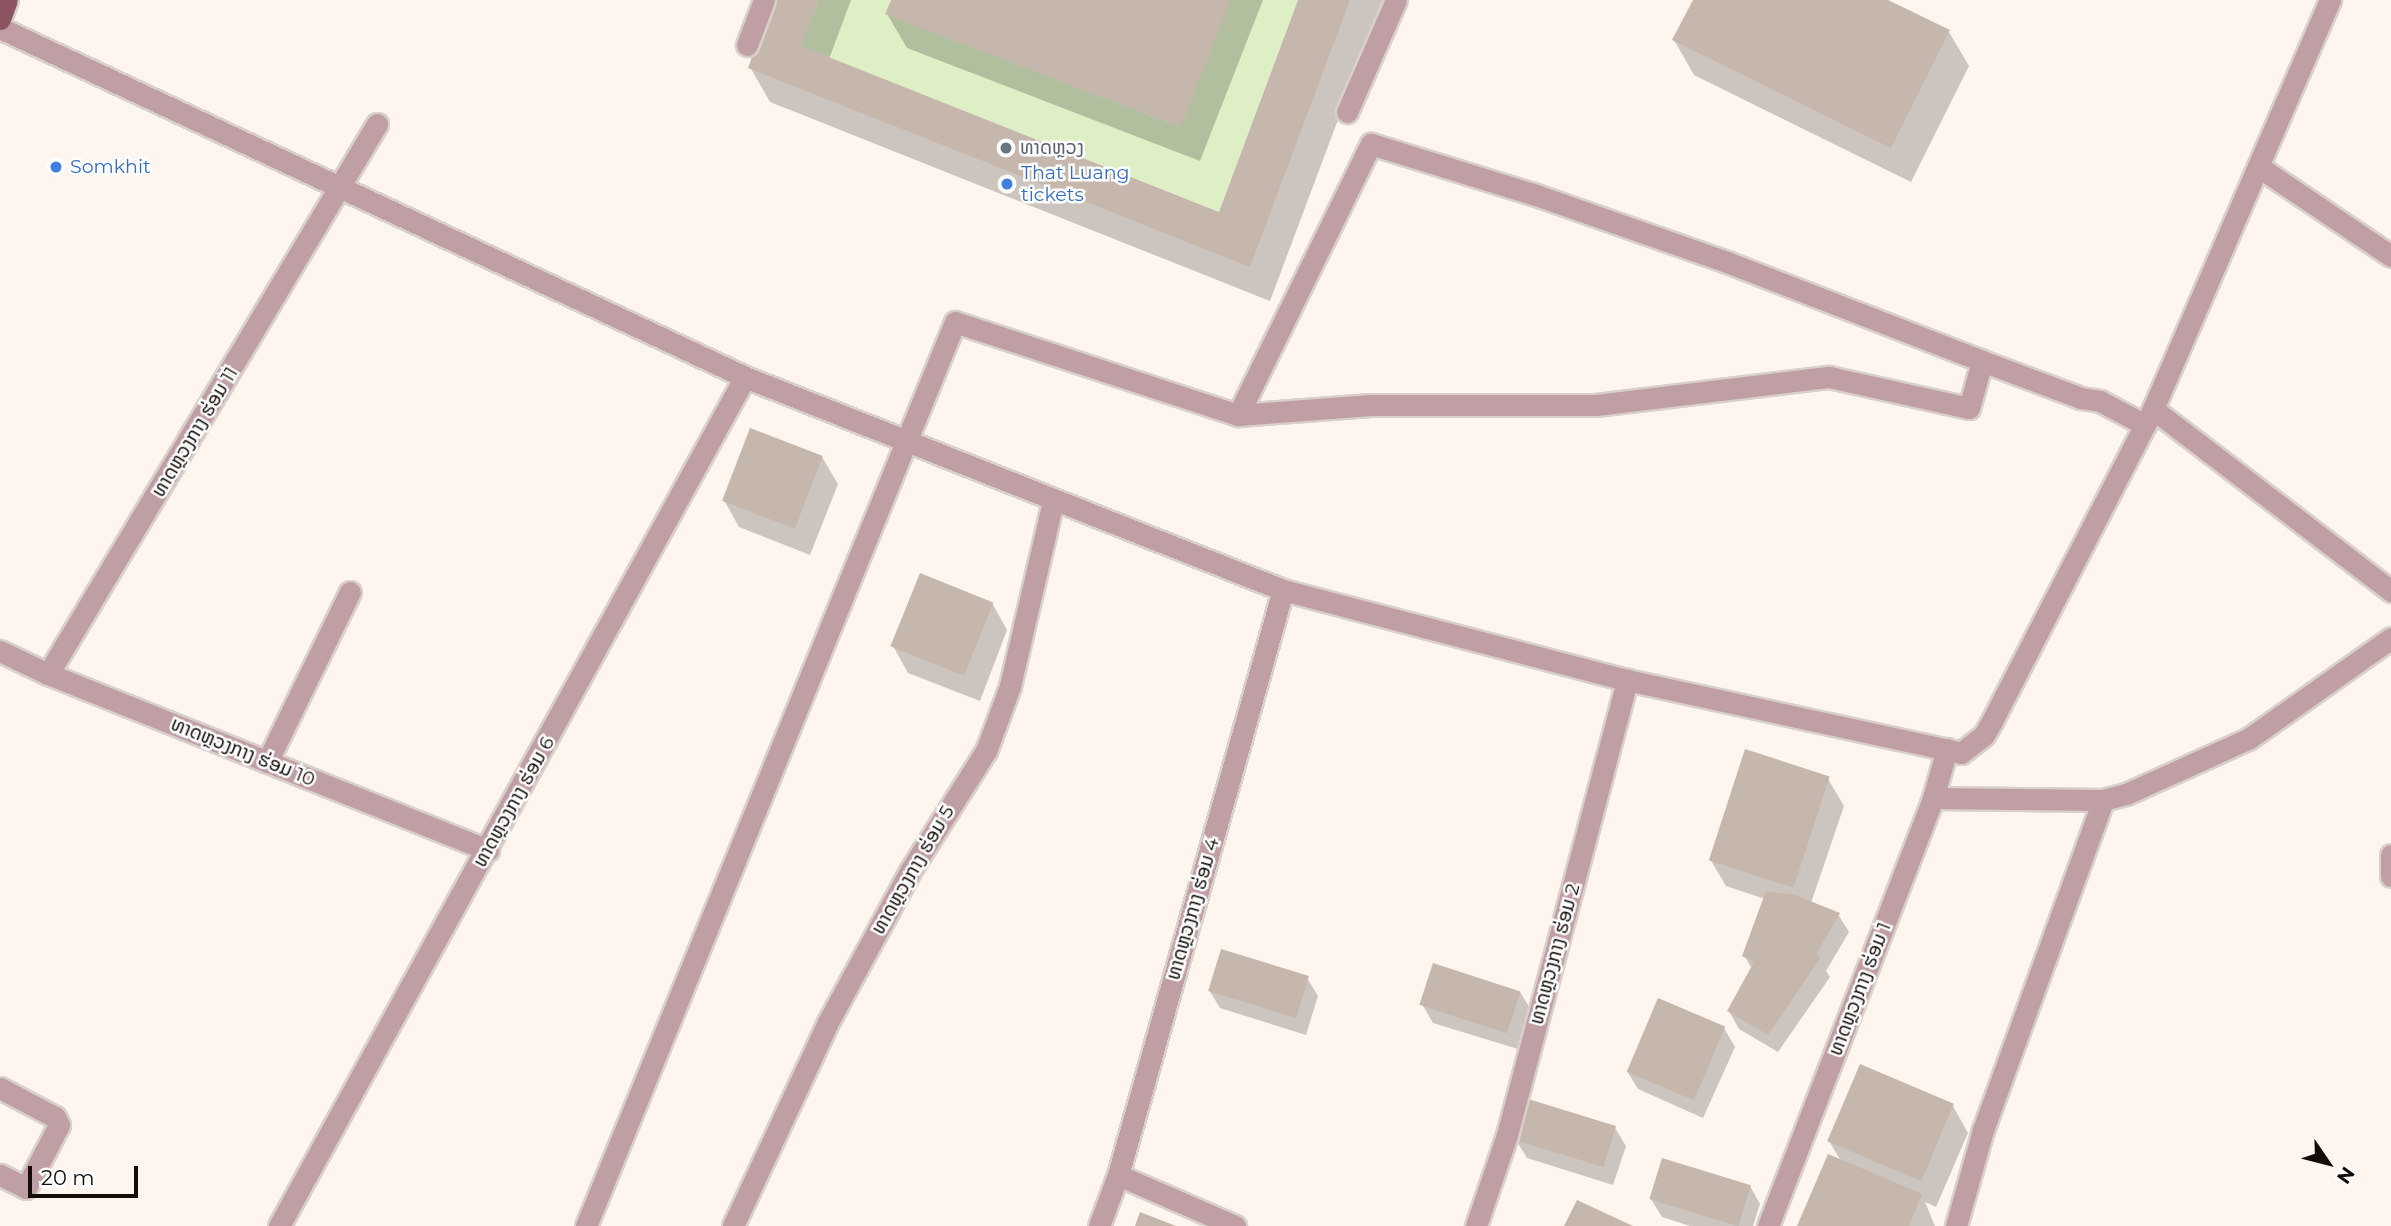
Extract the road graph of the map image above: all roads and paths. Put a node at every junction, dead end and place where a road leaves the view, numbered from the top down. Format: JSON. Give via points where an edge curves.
{"nodes":[{"id":1,"x":7,"y":0,"type":"edge"},
{"id":2,"x":764,"y":0,"type":"edge"},
{"id":3,"x":1396,"y":0,"type":"edge"},
{"id":4,"x":2330,"y":0,"type":"edge"},
{"id":5,"x":0,"y":19,"type":"edge"},
{"id":6,"x":0,"y":28,"type":"edge"},
{"id":7,"x":747,"y":45,"type":"dead end"},
{"id":8,"x":1347,"y":112,"type":"dead end"},
{"id":9,"x":377,"y":124,"type":"dead end"},
{"id":10,"x":2259,"y":167,"type":"junction"},
{"id":11,"x":342,"y":190,"type":"junction"},
{"id":12,"x":2391,"y":256,"type":"edge"},
{"id":13,"x":1982,"y":361,"type":"junction"},
{"id":14,"x":745,"y":377,"type":"junction"},
{"id":15,"x":1238,"y":415,"type":"junction"},
{"id":16,"x":2149,"y":417,"type":"junction"},
{"id":17,"x":906,"y":443,"type":"junction"},
{"id":18,"x":1053,"y":501,"type":"junction"},
{"id":19,"x":1283,"y":590,"type":"junction"},
{"id":20,"x":2391,"y":591,"type":"edge"},
{"id":21,"x":350,"y":592,"type":"dead end"},
{"id":22,"x":2391,"y":638,"type":"edge"},
{"id":23,"x":0,"y":651,"type":"edge"},
{"id":24,"x":48,"y":674,"type":"junction"},
{"id":25,"x":1628,"y":680,"type":"junction"},
{"id":26,"x":1947,"y":749,"type":"junction"},
{"id":27,"x":267,"y":762,"type":"junction"},
{"id":28,"x":1933,"y":798,"type":"junction"},
{"id":29,"x":2102,"y":800,"type":"junction"},
{"id":30,"x":488,"y":850,"type":"junction"},
{"id":31,"x":2391,"y":855,"type":"edge"},
{"id":32,"x":2391,"y":876,"type":"edge"},
{"id":33,"x":0,"y":1088,"type":"edge"},
{"id":34,"x":0,"y":1175,"type":"edge"},
{"id":35,"x":1118,"y":1175,"type":"junction"},
{"id":36,"x":279,"y":1226,"type":"edge"},
{"id":37,"x":586,"y":1226,"type":"edge"},
{"id":38,"x":733,"y":1226,"type":"edge"},
{"id":39,"x":1099,"y":1226,"type":"edge"},
{"id":40,"x":1235,"y":1226,"type":"edge"},
{"id":41,"x":1476,"y":1226,"type":"edge"},
{"id":42,"x":1768,"y":1226,"type":"edge"},
{"id":43,"x":1956,"y":1226,"type":"edge"}],
"edges":[{"from":1,"to":5,"type":"main road"},
{"from":2,"to":7,"type":"street"},
{"from":3,"to":8,"type":"street"},
{"from":4,"to":10,"type":"street"},
{"from":6,"to":11,"type":"street"},
{"from":9,"to":11,"type":"street","name":"ທາດຫຼວງກາງ ຮ່ອມ 11"},
{"from":10,"to":12,"type":"street"},
{"from":10,"to":16,"type":"street"},
{"from":11,"to":14,"type":"street"},
{"from":11,"to":24,"type":"street","name":"ທາດຫຼວງກາງ ຮ່ອມ 11"},
{"from":13,"to":15,"type":"street","via":[[1969,408],[1829,377],[1596,405],[1371,405]]},
{"from":13,"to":15,"type":"street","via":[[1727,262],[1533,194],[1371,144]]},
{"from":13,"to":16,"type":"street","via":[[2081,398]]},
{"from":14,"to":17,"type":"street"},
{"from":14,"to":30,"type":"street","name":"ທາດຫຼວງກາງ ຮ່ອມ 6"},
{"from":15,"to":17,"type":"street","via":[[955,322]]},
{"from":16,"to":20,"type":"street"},
{"from":16,"to":26,"type":"street","via":[[1984,735],[1961,752]]},
{"from":17,"to":18,"type":"street"},
{"from":17,"to":37,"type":"street"},
{"from":18,"to":19,"type":"street"},
{"from":18,"to":38,"type":"street","name":"ທາດຫຼວງກາງ ຮ່ອມ 5","via":[[1010,686],[986,751],[910,871],[827,1024]]},
{"from":19,"to":25,"type":"street"},
{"from":19,"to":35,"type":"street","name":"ທາດຫຼວງກາງ ຮ່ອມ 4"},
{"from":21,"to":27,"type":"street"},
{"from":22,"to":29,"type":"street","via":[[2248,739]]},
{"from":23,"to":24,"type":"street","name":"ທາດຫຼວງກາງ ຮ່ອມ 10"},
{"from":24,"to":27,"type":"street","name":"ທາດຫຼວງກາງ ຮ່ອມ 10"},
{"from":25,"to":26,"type":"street"},
{"from":25,"to":41,"type":"street","name":"ທາດຫຼວງກາງ ຮ່ອມ 2","via":[[1507,1135]]},
{"from":26,"to":28,"type":"street","name":"ທາດຫຼວງກາງ ຮ່ອມ 1"},
{"from":27,"to":30,"type":"street","name":"ທາດຫຼວງກາງ ຮ່ອມ 10"},
{"from":28,"to":29,"type":"street"},
{"from":28,"to":42,"type":"street","name":"ທາດຫຼວງກາງ ຮ່ອມ 1"},
{"from":29,"to":43,"type":"street","via":[[1983,1130]]},
{"from":30,"to":36,"type":"street","name":"ທາດຫຼວງກາງ ຮ່ອມ 6"},
{"from":31,"to":32,"type":"street"},
{"from":33,"to":34,"type":"street","via":[[55,1117],[59,1125],[26,1188]]},
{"from":35,"to":39,"type":"street","name":"ທາດຫຼວງກາງ ຮ່ອມ 4"},
{"from":35,"to":40,"type":"street"}]}
